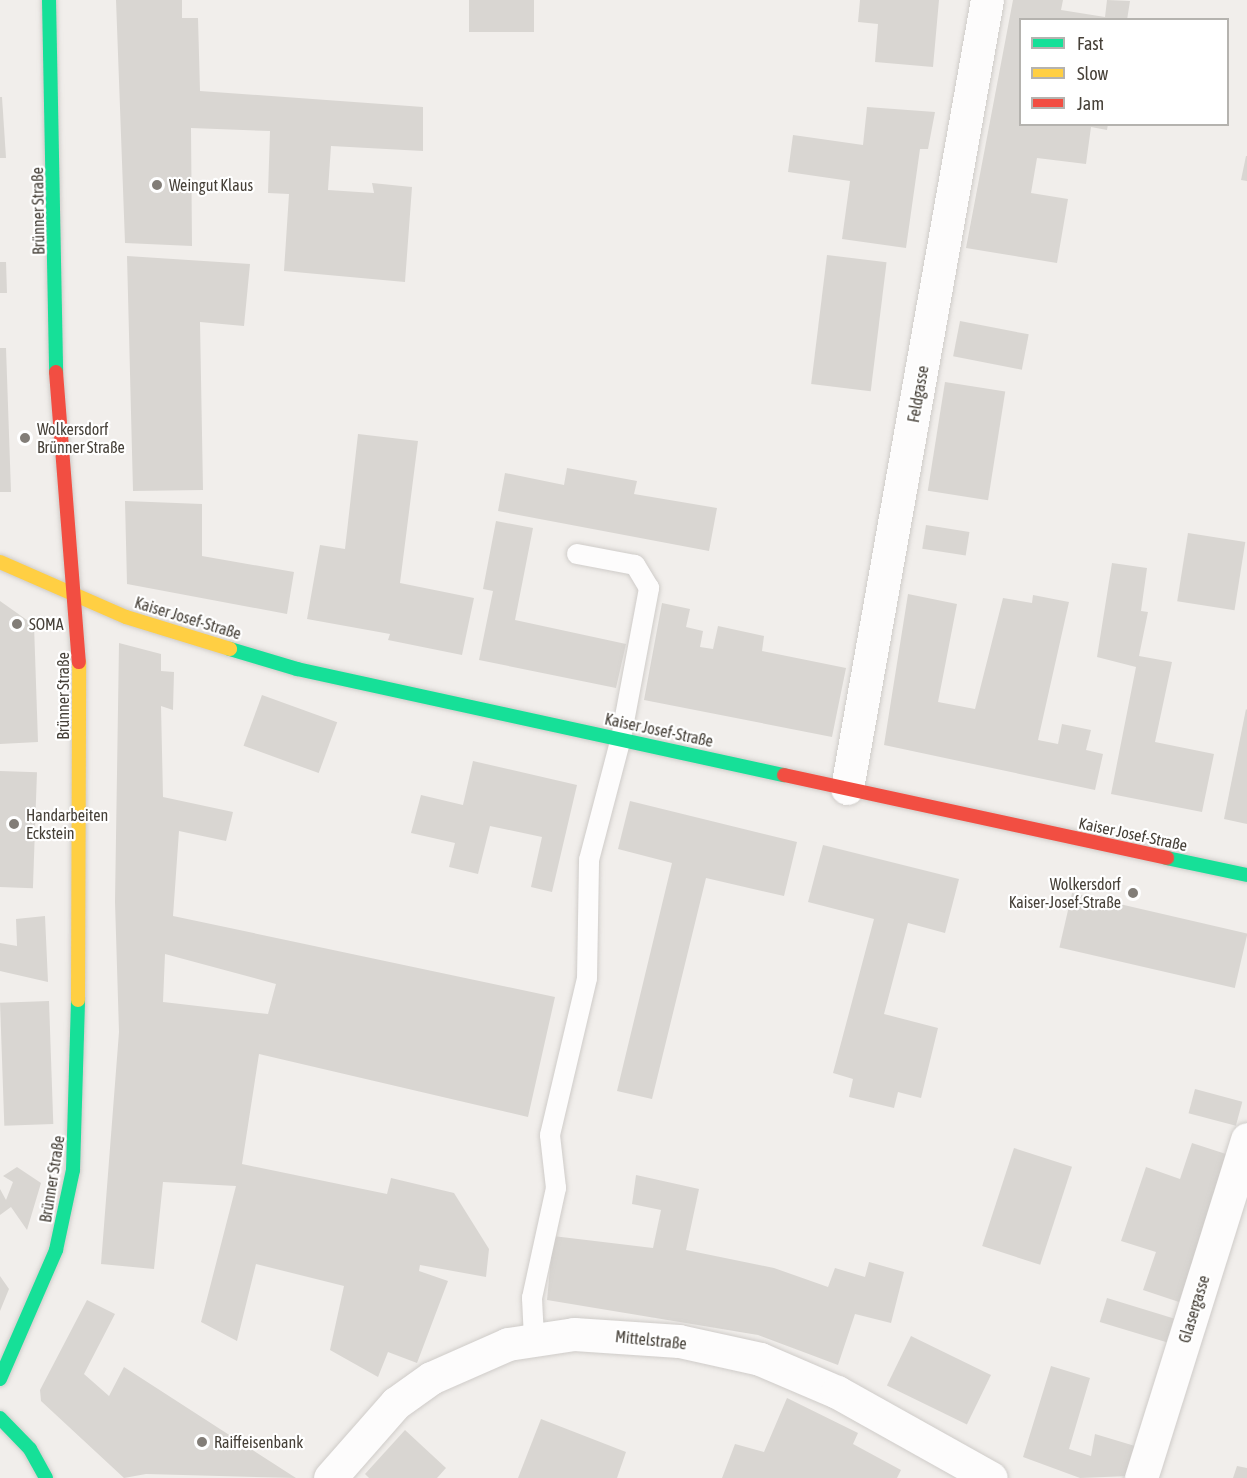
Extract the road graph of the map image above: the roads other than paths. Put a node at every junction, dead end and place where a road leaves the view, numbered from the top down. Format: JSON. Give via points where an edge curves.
{"nodes":[{"id":1,"x":49,"y":0,"type":"edge"},
{"id":2,"x":987,"y":0,"type":"edge"},
{"id":3,"x":577,"y":554,"type":"dead end"},
{"id":4,"x":0,"y":562,"type":"edge"},
{"id":5,"x":72,"y":590,"type":"junction"},
{"id":6,"x":621,"y":738,"type":"junction"},
{"id":7,"x":847,"y":789,"type":"junction"},
{"id":8,"x":1247,"y":875,"type":"edge"},
{"id":9,"x":1247,"y":1139,"type":"edge"},
{"id":10,"x":534,"y":1338,"type":"junction"},
{"id":11,"x":0,"y":1379,"type":"edge"},
{"id":12,"x":0,"y":1418,"type":"edge"},
{"id":13,"x":46,"y":1478,"type":"edge"},
{"id":14,"x":330,"y":1478,"type":"edge"},
{"id":15,"x":992,"y":1478,"type":"edge"},
{"id":16,"x":1141,"y":1478,"type":"edge"}],
"edges":[{"from":1,"to":5,"type":"main road","name":"Brünner Straße","via":[[57,420]]},
{"from":2,"to":7,"type":"street","name":"Feldgasse"},
{"from":3,"to":6,"type":"lane","via":[[635,565],[649,588]]},
{"from":4,"to":5,"type":"main road","name":"Kaiser Josef-Straße"},
{"from":5,"to":6,"type":"main road","name":"Kaiser Josef-Straße","via":[[126,617],[297,669]]},
{"from":5,"to":11,"type":"main road","name":"Brünner Straße","via":[[80,688],[73,1170],[56,1250]]},
{"from":6,"to":7,"type":"main road","name":"Kaiser Josef-Straße"},
{"from":6,"to":10,"type":"lane","via":[[589,860],[587,978],[550,1135],[556,1188],[532,1298]]},
{"from":7,"to":8,"type":"main road","name":"Kaiser Josef-Straße"},
{"from":9,"to":16,"type":"street","name":"Glasergasse"},
{"from":10,"to":14,"type":"street","name":"Mittelstraße","via":[[473,1356],[430,1378],[396,1403]]},
{"from":10,"to":15,"type":"street","name":"Mittelstraße","via":[[642,1337],[760,1359],[837,1392]]},
{"from":12,"to":13,"type":"main road"}]}
